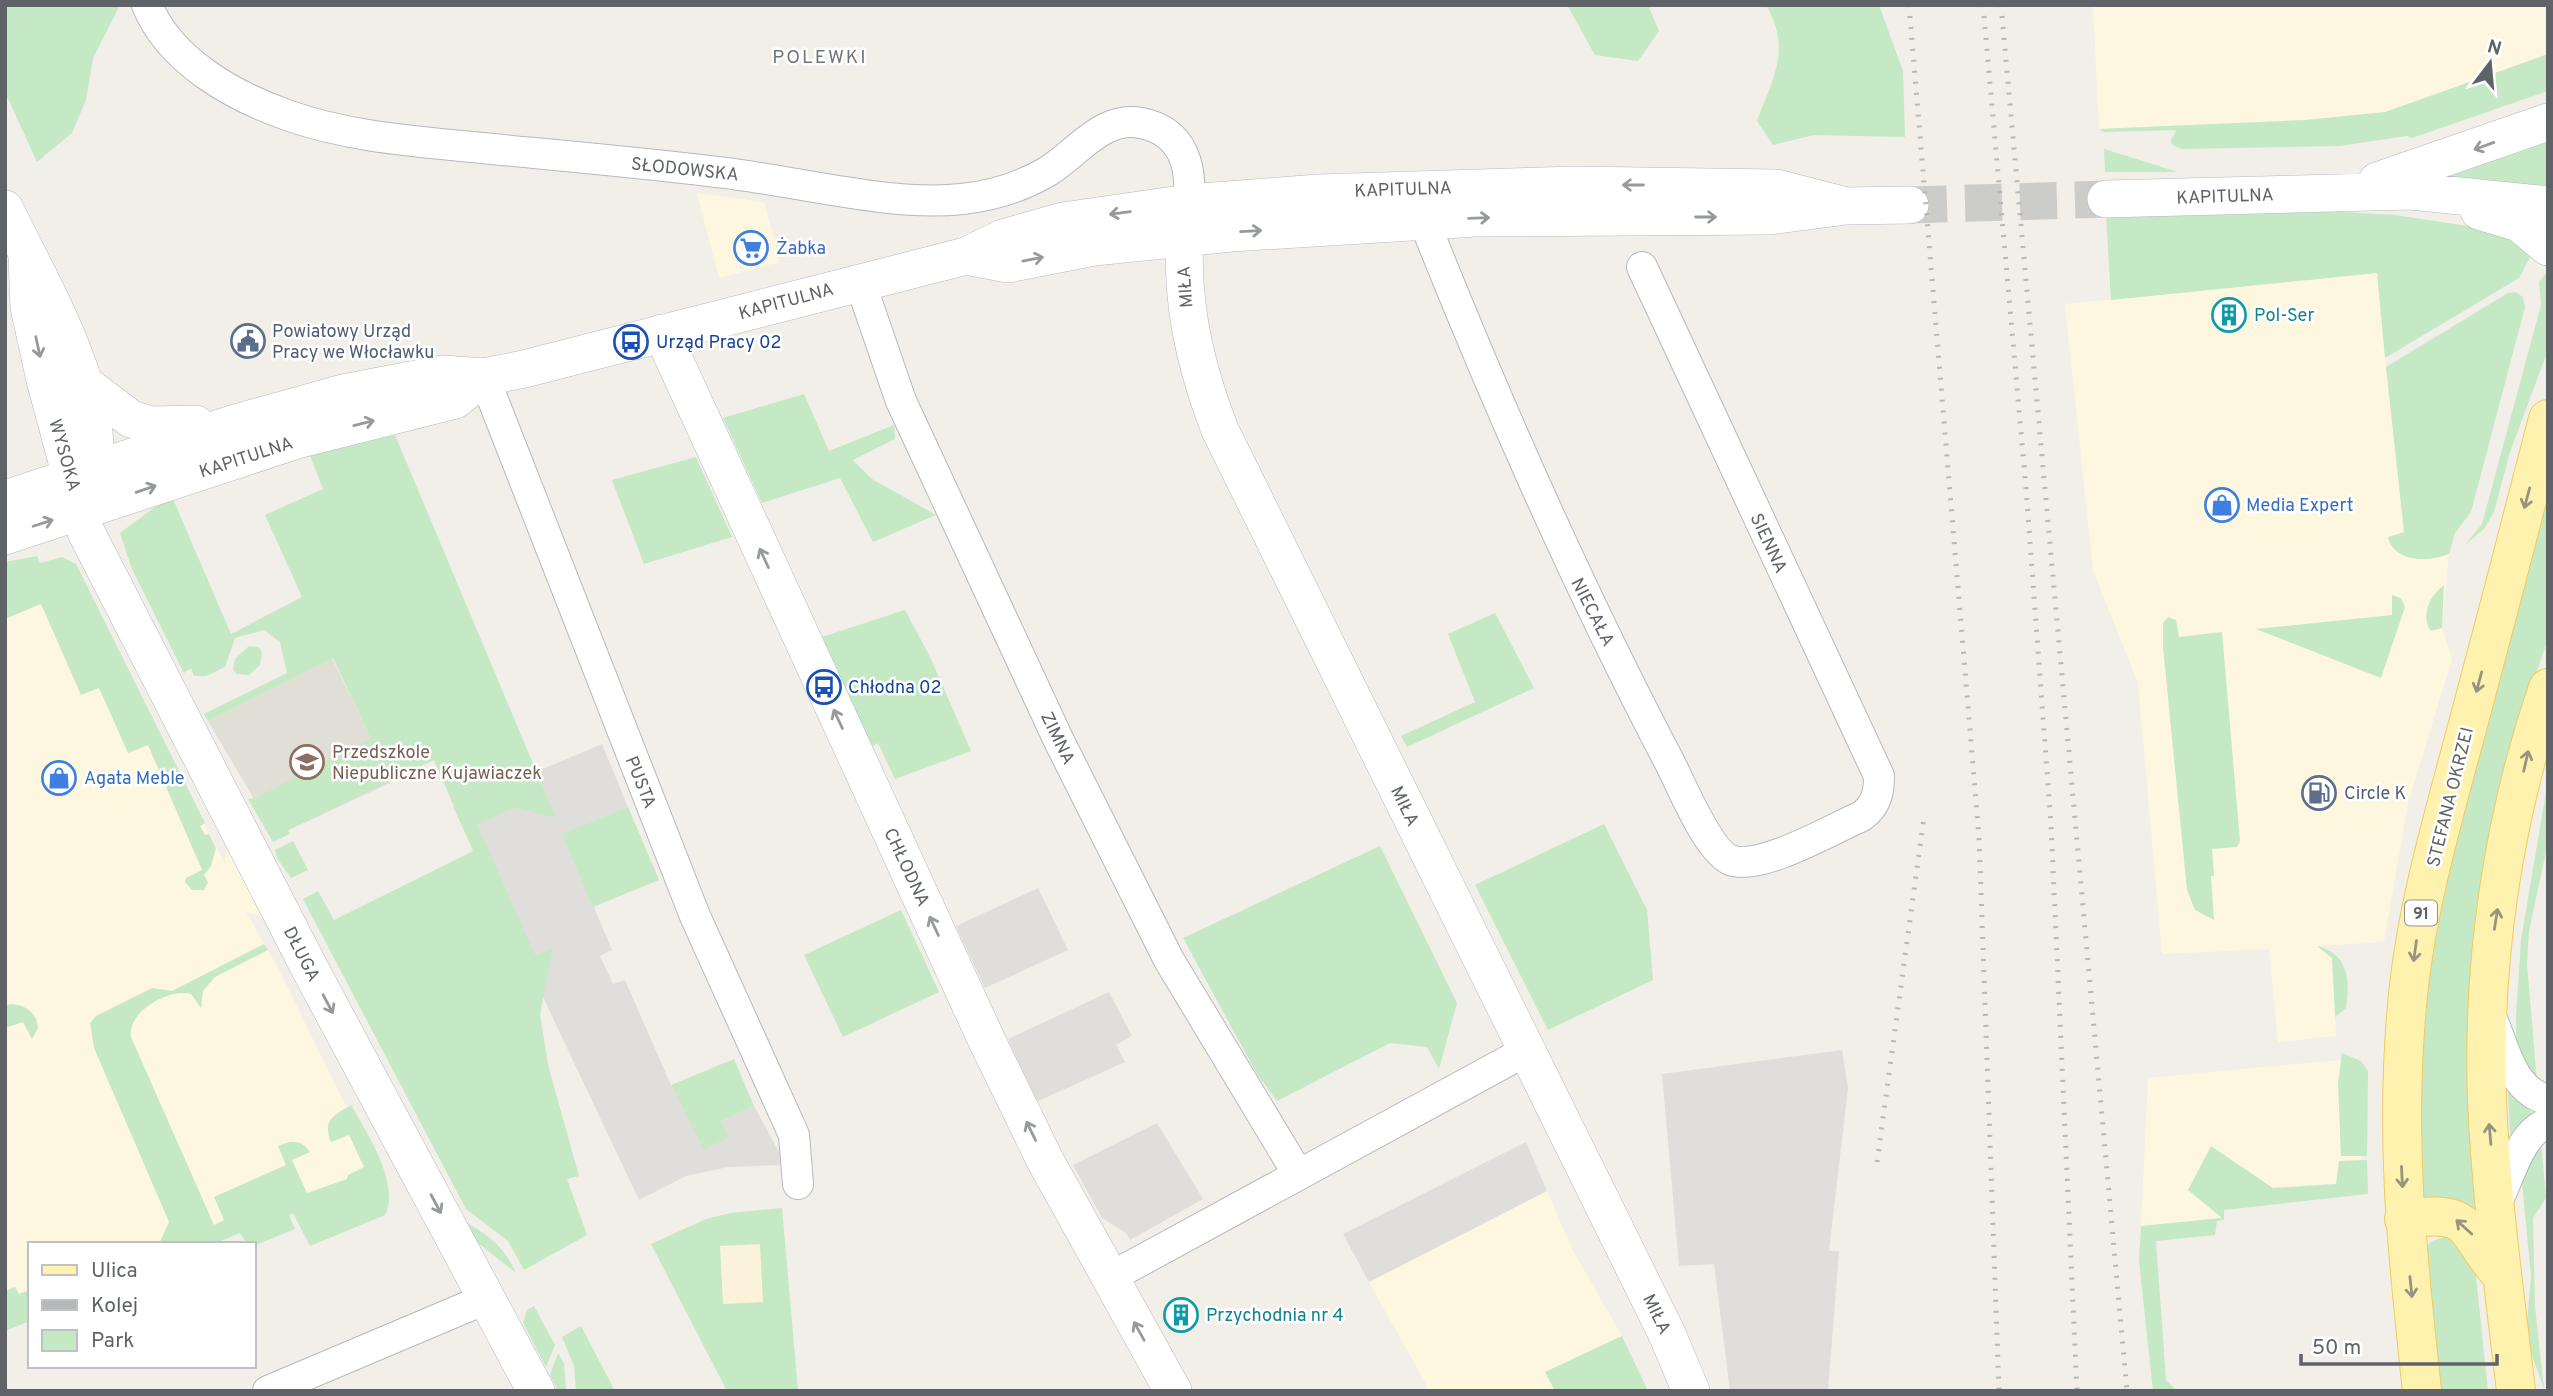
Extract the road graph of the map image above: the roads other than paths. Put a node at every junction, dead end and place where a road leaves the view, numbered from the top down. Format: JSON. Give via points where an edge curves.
{"nodes":[{"id":1,"x":147,"y":5,"type":"edge"},
{"id":2,"x":2548,"y":122,"type":"edge"},
{"id":3,"x":2411,"y":191,"type":"junction"},
{"id":4,"x":2345,"y":192,"type":"junction"},
{"id":5,"x":2106,"y":199,"type":"tunnel mouth"},
{"id":6,"x":1910,"y":205,"type":"tunnel mouth"},
{"id":7,"x":2548,"y":205,"type":"edge"},
{"id":8,"x":1846,"y":206,"type":"junction"},
{"id":9,"x":5,"y":209,"type":"edge"},
{"id":10,"x":1186,"y":220,"type":"junction"},
{"id":11,"x":1424,"y":221,"type":"junction"},
{"id":12,"x":2548,"y":247,"type":"edge"},
{"id":13,"x":27,"y":256,"type":"junction"},
{"id":14,"x":1642,"y":267,"type":"dead end"},
{"id":15,"x":860,"y":282,"type":"junction"},
{"id":16,"x":662,"y":333,"type":"junction"},
{"id":17,"x":484,"y":377,"type":"junction"},
{"id":18,"x":80,"y":381,"type":"junction"},
{"id":19,"x":2548,"y":419,"type":"edge"},
{"id":20,"x":232,"y":424,"type":"junction"},
{"id":21,"x":82,"y":485,"type":"junction"},
{"id":22,"x":5,"y":499,"type":"edge"},
{"id":23,"x":5,"y":536,"type":"edge"},
{"id":24,"x":2548,"y":688,"type":"edge"},
{"id":25,"x":1862,"y":816,"type":"joint"},
{"id":26,"x":2488,"y":1011,"type":"junction"},
{"id":27,"x":1526,"y":1051,"type":"junction"},
{"id":28,"x":2548,"y":1100,"type":"edge"},
{"id":29,"x":2548,"y":1123,"type":"edge"},
{"id":30,"x":1298,"y":1174,"type":"junction"},
{"id":31,"x":798,"y":1184,"type":"dead end"},
{"id":32,"x":2497,"y":1202,"type":"junction"},
{"id":33,"x":2404,"y":1219,"type":"junction"},
{"id":34,"x":2504,"y":1277,"type":"junction"},
{"id":35,"x":1109,"y":1278,"type":"junction"},
{"id":36,"x":488,"y":1298,"type":"junction"},
{"id":37,"x":268,"y":1391,"type":"edge"},
{"id":38,"x":536,"y":1391,"type":"edge"},
{"id":39,"x":1173,"y":1391,"type":"edge"},
{"id":40,"x":1691,"y":1391,"type":"edge"},
{"id":41,"x":2422,"y":1391,"type":"edge"},
{"id":42,"x":2516,"y":1391,"type":"edge"}],
"edges":[{"from":1,"to":10,"type":"street","name":"SŁODOWSKA","via":[[183,54],[242,97],[289,116],[402,141],[719,172],[922,201],[962,199],[1010,188],[1048,171],[1106,128],[1131,122],[1161,130],[1180,146],[1191,172]]},
{"from":2,"to":4,"type":"street","name":"KAPITULNA","one_way":true},
{"from":3,"to":4,"type":"street","name":"KAPITULNA"},
{"from":3,"to":7,"type":"street","name":"KAPITULNA"},
{"from":3,"to":12,"type":"street","name":"KAPITULNA","via":[[2519,223]]},
{"from":4,"to":5,"type":"street","name":"KAPITULNA"},
{"from":6,"to":8,"type":"street","name":"KAPITULNA"},
{"from":8,"to":10,"type":"street","name":"KAPITULNA","one_way":true,"via":[[1776,188],[1590,185],[1331,192]]},
{"from":11,"to":8,"type":"street","name":"KAPITULNA","one_way":true,"via":[[1770,216]]},
{"from":9,"to":13,"type":"street","name":"WYSOKA"},
{"from":10,"to":11,"type":"street","name":"KAPITULNA","one_way":true},
{"from":10,"to":15,"type":"street","name":"KAPITULNA","via":[[1094,247],[1007,264],[966,256]]},
{"from":10,"to":27,"type":"street","name":"MIŁA","via":[[1183,277],[1189,326],[1204,390],[1220,430]]},
{"from":11,"to":25,"type":"street","name":"NIECAŁA","via":[[1560,545],[1714,847],[1732,861],[1757,860]]},
{"from":13,"to":18,"type":"street","name":"WYSOKA","via":[[64,330]]},
{"from":13,"to":21,"type":"street","name":"WYSOKA","one_way":true,"via":[[29,307]]},
{"from":14,"to":25,"type":"street","name":"SIENNA","via":[[1880,776],[1873,807]]},
{"from":15,"to":16,"type":"street","name":"KAPITULNA"},
{"from":15,"to":30,"type":"street","name":"ZIMNA","via":[[901,401],[1059,741],[1170,960]]},
{"from":16,"to":17,"type":"street","name":"KAPITULNA"},
{"from":35,"to":16,"type":"street","name":"CHŁODNA","one_way":true,"via":[[987,1041]]},
{"from":17,"to":20,"type":"street","name":"KAPITULNA","via":[[443,374],[392,381]]},
{"from":21,"to":17,"type":"street","name":"KAPITULNA","one_way":true,"via":[[300,439],[455,400]]},
{"from":17,"to":31,"type":"street","name":"PUSTA","via":[[695,916],[794,1135]]},
{"from":18,"to":20,"type":"street","name":"KAPITULNA","via":[[133,420],[152,425]]},
{"from":18,"to":21,"type":"street","name":"WYSOKA","via":[[96,434]]},
{"from":19,"to":33,"type":"main road","name":"STEFANA OKRZEI","number":"91","one_way":true,"via":[[2419,919],[2400,1107]]},
{"from":20,"to":21,"type":"street","name":"KAPITULNA"},
{"from":21,"to":22,"type":"street","name":"KAPITULNA"},
{"from":23,"to":21,"type":"street","name":"KAPITULNA","one_way":true},
{"from":21,"to":36,"type":"street","name":"DŁUGA","one_way":true,"via":[[93,547],[263,878]]},
{"from":26,"to":24,"type":"main road","one_way":true,"via":[[2510,827],[2531,736]]},
{"from":26,"to":28,"type":"street","via":[[2518,1081]]},
{"from":32,"to":26,"type":"main road","one_way":true,"via":[[2487,1101]]},
{"from":27,"to":30,"type":"street"},
{"from":27,"to":40,"type":"street","name":"MIŁA"},
{"from":29,"to":32,"type":"street","via":[[2534,1129],[2522,1145]]},
{"from":30,"to":35,"type":"street"},
{"from":32,"to":34,"type":"main road"},
{"from":34,"to":33,"type":"main road","one_way":true,"via":[[2462,1222],[2447,1215]]},
{"from":33,"to":41,"type":"main road","name":"STEFANA OKRZEI","number":"91","one_way":true},
{"from":34,"to":42,"type":"main road"},
{"from":39,"to":35,"type":"street","name":"CHŁODNA","one_way":true},
{"from":36,"to":37,"type":"street"},
{"from":36,"to":38,"type":"street","name":"DŁUGA"}]}
